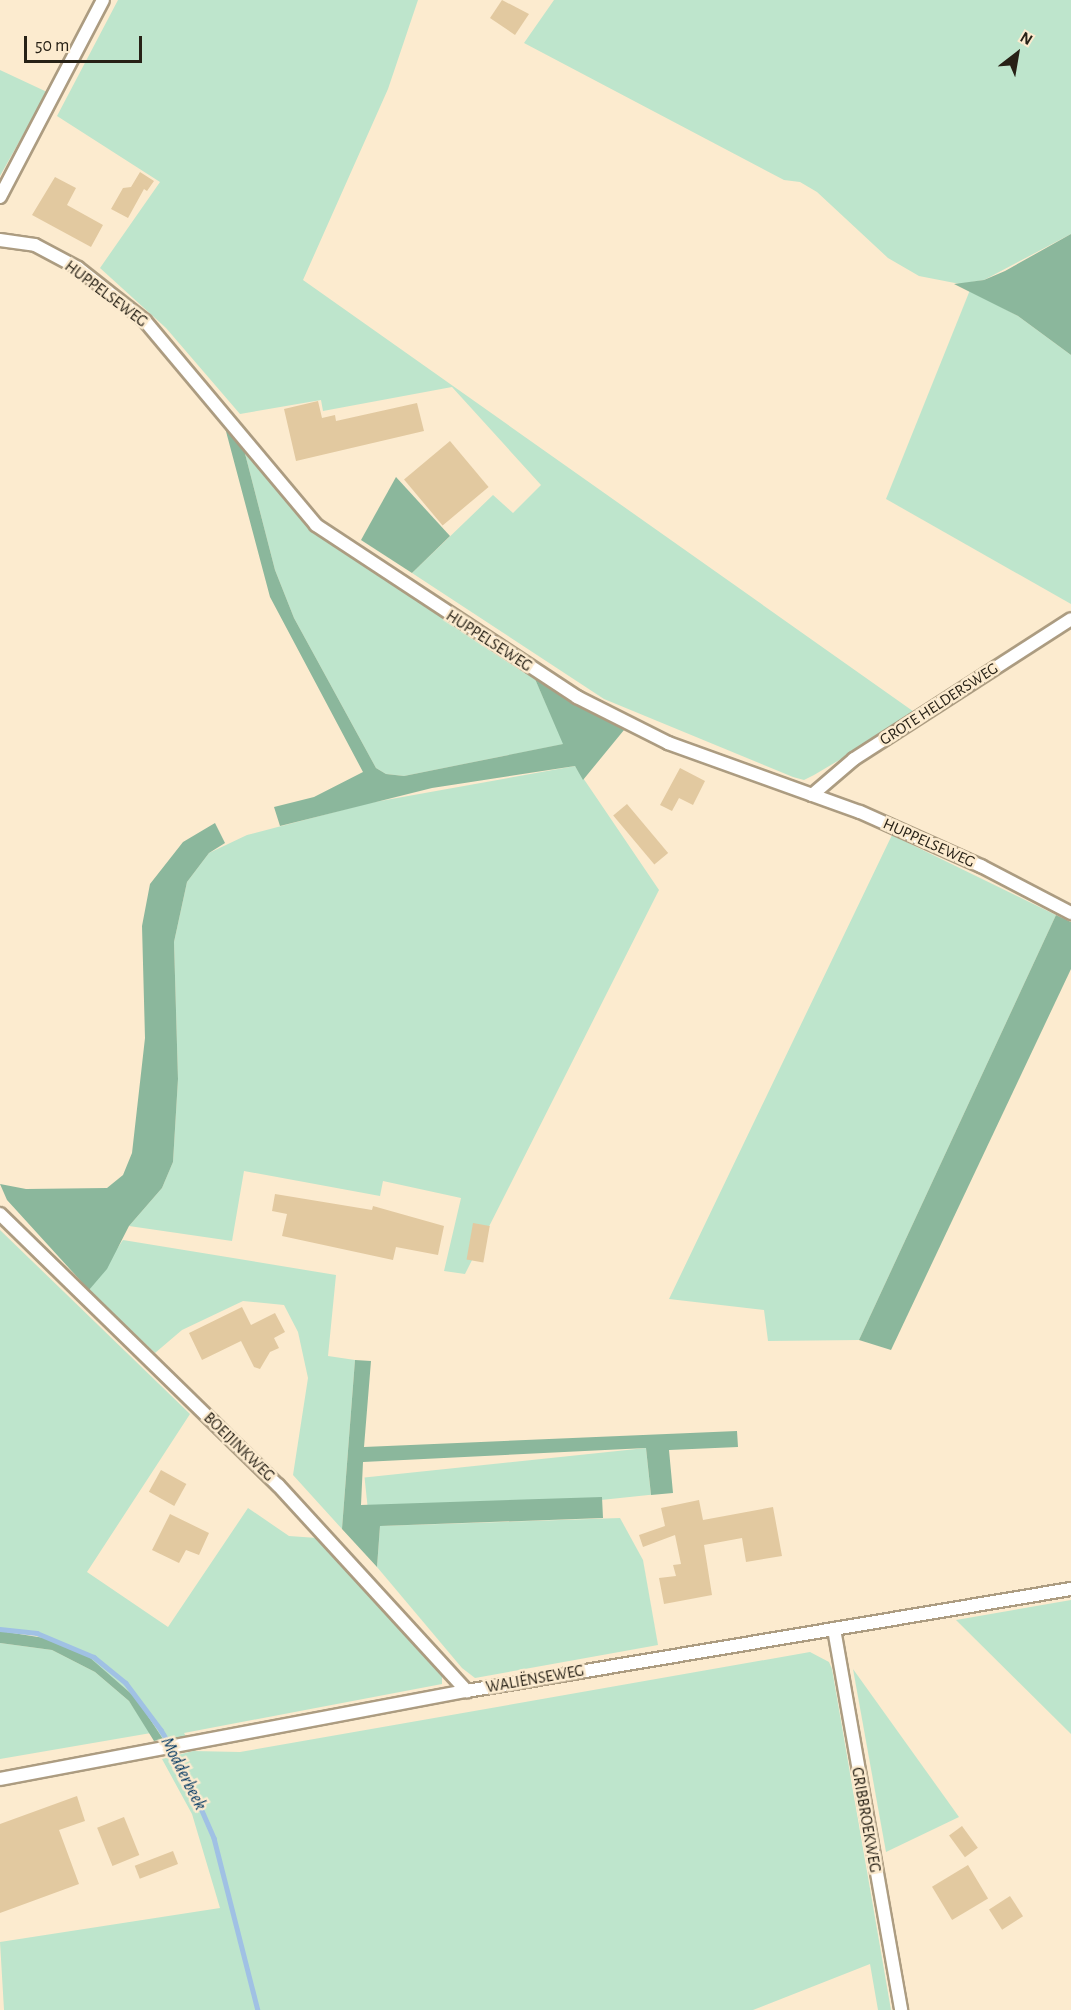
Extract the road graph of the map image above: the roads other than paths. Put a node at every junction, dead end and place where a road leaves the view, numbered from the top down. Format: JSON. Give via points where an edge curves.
{"nodes":[{"id":1,"x":103,"y":0,"type":"edge"},
{"id":2,"x":0,"y":197,"type":"edge"},
{"id":3,"x":0,"y":240,"type":"edge"},
{"id":4,"x":1071,"y":619,"type":"edge"},
{"id":5,"x":812,"y":795,"type":"junction"},
{"id":6,"x":1071,"y":913,"type":"edge"},
{"id":7,"x":0,"y":1214,"type":"edge"},
{"id":8,"x":1071,"y":1589,"type":"edge"},
{"id":9,"x":834,"y":1629,"type":"junction"},
{"id":10,"x":467,"y":1691,"type":"junction"},
{"id":11,"x":0,"y":1779,"type":"edge"},
{"id":12,"x":901,"y":2010,"type":"edge"}],
"edges":[{"from":1,"to":2,"type":"street"},
{"from":3,"to":5,"type":"street","name":"HUPPELSEWEG","via":[[34,245],[78,268],[145,321],[316,525],[372,565],[577,697],[669,743]]},
{"from":4,"to":5,"type":"street","name":"GROTE HELDERSWEG","via":[[854,759]]},
{"from":5,"to":6,"type":"street","name":"HUPPELSEWEG","via":[[971,862]]},
{"from":7,"to":10,"type":"street","name":"BOEIJINKWEG","via":[[278,1485]]},
{"from":8,"to":9,"type":"street","name":"WALIËNSEWEG"},
{"from":9,"to":10,"type":"street","name":"WALIËNSEWEG"},
{"from":9,"to":12,"type":"street","name":"GRIBBROEKWEG"},
{"from":10,"to":11,"type":"street","name":"WALIËNSEWEG"}]}
